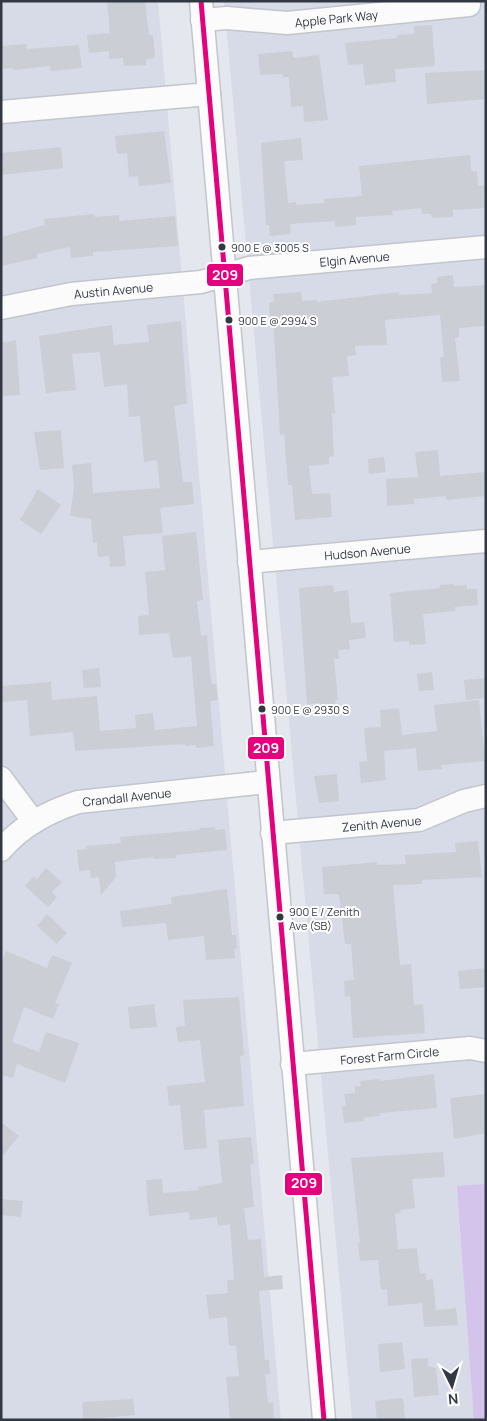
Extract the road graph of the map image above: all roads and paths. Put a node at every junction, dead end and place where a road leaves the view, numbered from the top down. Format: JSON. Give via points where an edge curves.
{"nodes":[{"id":1,"x":469,"y":5,"type":"dead end"},
{"id":2,"x":202,"y":11,"type":"edge"},
{"id":3,"x":209,"y":94,"type":"junction"},
{"id":4,"x":1,"y":112,"type":"edge"},
{"id":5,"x":486,"y":247,"type":"edge"},
{"id":6,"x":224,"y":275,"type":"junction"},
{"id":7,"x":1,"y":308,"type":"edge"},
{"id":8,"x":486,"y":541,"type":"edge"},
{"id":9,"x":249,"y":562,"type":"junction"},
{"id":10,"x":1,"y":778,"type":"edge"},
{"id":11,"x":267,"y":782,"type":"junction"},
{"id":12,"x":486,"y":796,"type":"edge"},
{"id":13,"x":34,"y":822,"type":"junction"},
{"id":14,"x":272,"y":833,"type":"junction"},
{"id":15,"x":1,"y":850,"type":"edge"},
{"id":16,"x":486,"y":1051,"type":"edge"},
{"id":17,"x":292,"y":1064,"type":"junction"},
{"id":18,"x":324,"y":1420,"type":"edge"}],
"edges":[{"from":1,"to":2,"type":"street","name":"Apple Park Way","via":[[287,23],[227,18]]},
{"from":2,"to":3,"type":"street"},
{"from":3,"to":4,"type":"street"},
{"from":3,"to":6,"type":"street"},
{"from":5,"to":6,"type":"street","name":"Elgin Avenue","via":[[248,268]]},
{"from":6,"to":7,"type":"street","name":"Austin Avenue","via":[[201,282],[71,294]]},
{"from":6,"to":9,"type":"street"},
{"from":8,"to":9,"type":"street","name":"Hudson Avenue"},
{"from":9,"to":11,"type":"street"},
{"from":10,"to":13,"type":"street"},
{"from":11,"to":13,"type":"street","name":"Crandall Avenue","via":[[90,799]]},
{"from":11,"to":14,"type":"street"},
{"from":12,"to":14,"type":"street","name":"Zenith Avenue","via":[[419,820]]},
{"from":13,"to":15,"type":"street","name":"Crandall Avenue"},
{"from":14,"to":17,"type":"street"},
{"from":16,"to":17,"type":"street","name":"Forest Farm Circle","via":[[470,1048]]},
{"from":17,"to":18,"type":"street"}]}
